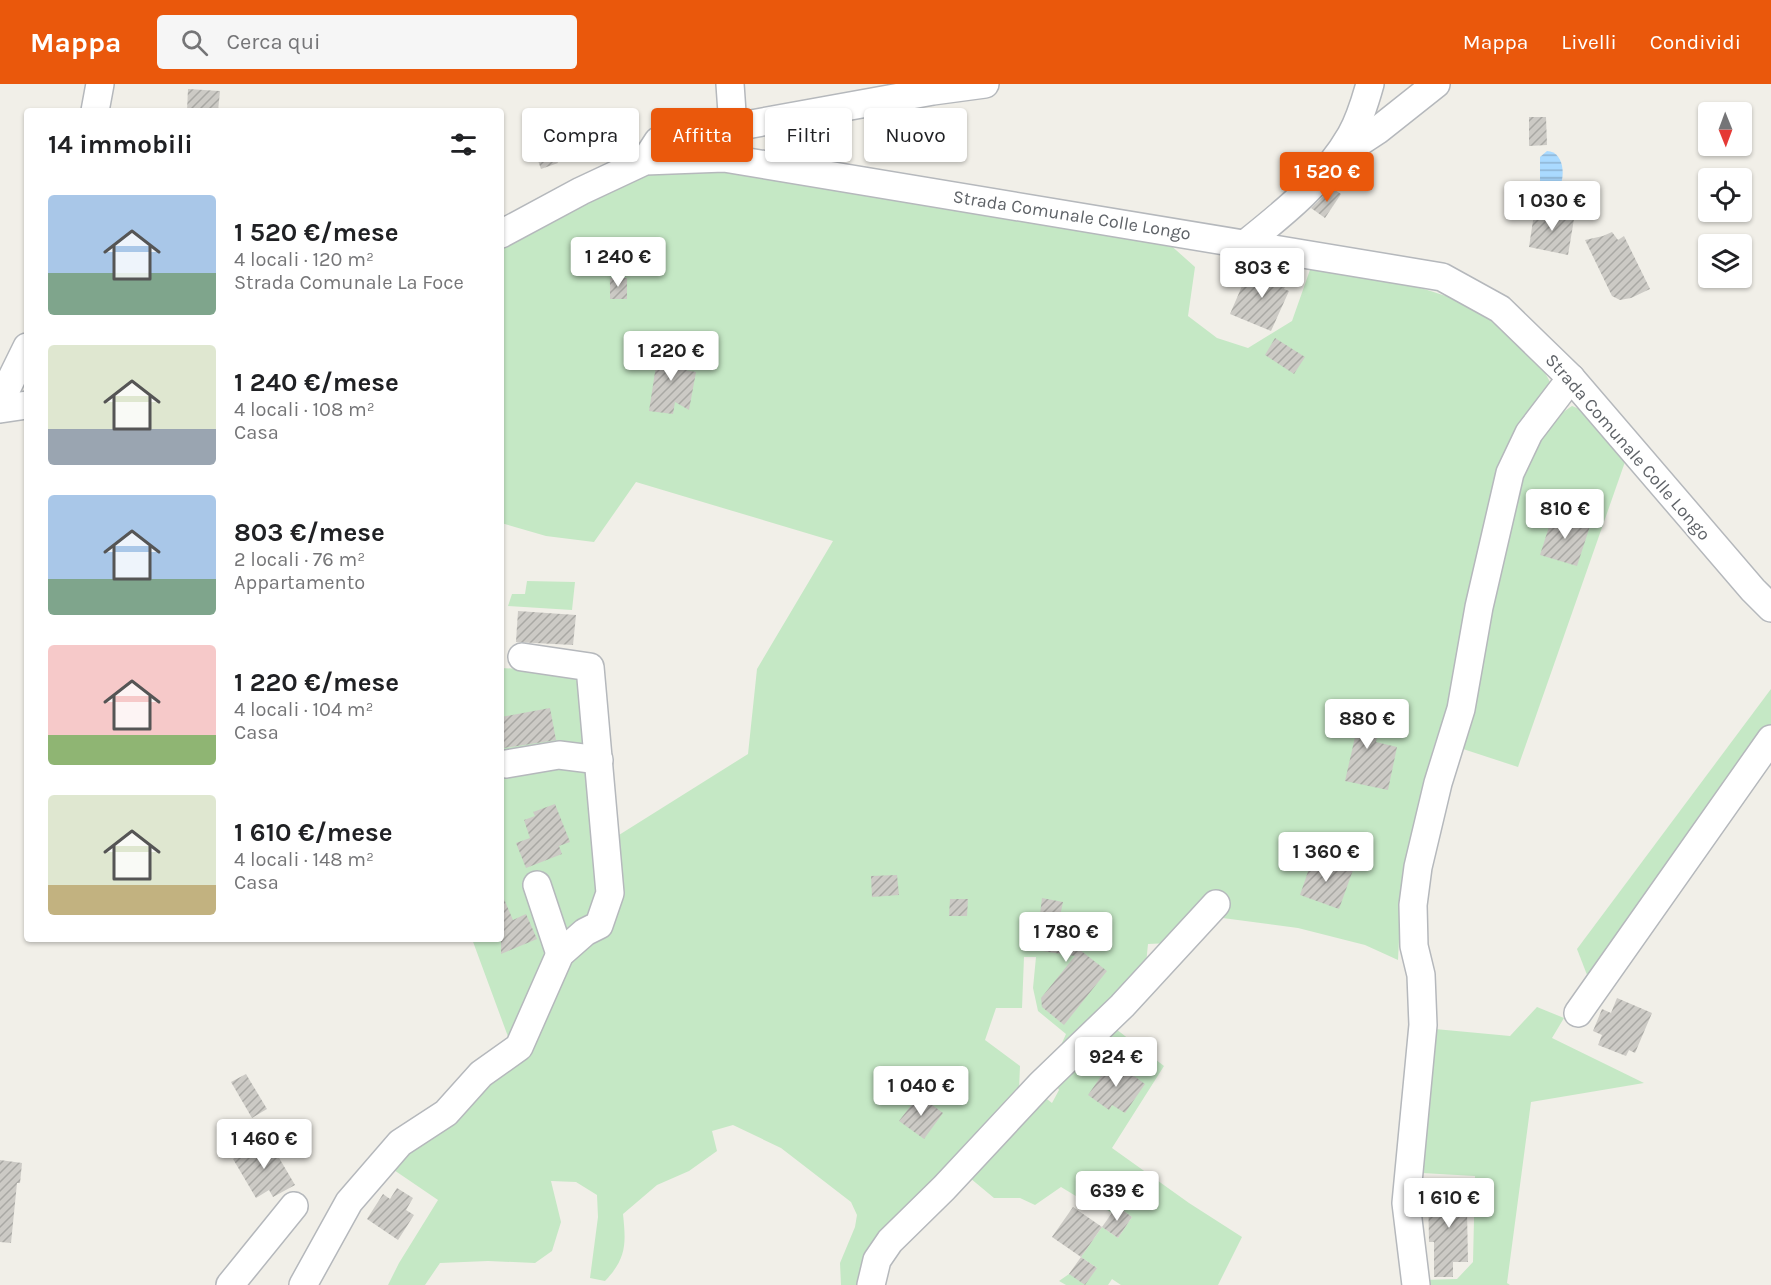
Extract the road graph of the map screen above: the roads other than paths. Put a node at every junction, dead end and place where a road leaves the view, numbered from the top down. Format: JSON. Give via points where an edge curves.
{"nodes":[{"id":1,"x":100,"y":84,"type":"edge"},
{"id":2,"x":730,"y":84,"type":"edge"},
{"id":3,"x":985,"y":84,"type":"edge"},
{"id":4,"x":1370,"y":84,"type":"edge"},
{"id":5,"x":1437,"y":84,"type":"edge"},
{"id":6,"x":96,"y":108,"type":"edge"},
{"id":7,"x":732,"y":108,"type":"edge"},
{"id":8,"x":753,"y":124,"type":"edge"},
{"id":9,"x":651,"y":152,"type":"edge"},
{"id":10,"x":1336,"y":155,"type":"junction"},
{"id":11,"x":645,"y":161,"type":"junction"},
{"id":12,"x":504,"y":232,"type":"edge"},
{"id":13,"x":1245,"y":244,"type":"junction"},
{"id":14,"x":24,"y":353,"type":"edge"},
{"id":15,"x":1571,"y":378,"type":"junction"},
{"id":16,"x":0,"y":402,"type":"edge"},
{"id":17,"x":24,"y":405,"type":"edge"},
{"id":18,"x":0,"y":409,"type":"edge"},
{"id":19,"x":1771,"y":608,"type":"edge"},
{"id":20,"x":522,"y":657,"type":"dead end"},
{"id":21,"x":1771,"y":739,"type":"edge"},
{"id":22,"x":599,"y":760,"type":"junction"},
{"id":23,"x":506,"y":764,"type":"dead end"},
{"id":24,"x":537,"y":885,"type":"dead end"},
{"id":25,"x":1216,"y":904,"type":"dead end"},
{"id":26,"x":560,"y":954,"type":"junction"},
{"id":27,"x":1578,"y":1013,"type":"dead end"},
{"id":28,"x":294,"y":1206,"type":"dead end"},
{"id":29,"x":230,"y":1285,"type":"edge"},
{"id":30,"x":303,"y":1285,"type":"edge"},
{"id":31,"x":871,"y":1285,"type":"edge"},
{"id":32,"x":1416,"y":1285,"type":"edge"}],
"edges":[{"from":1,"to":6,"type":"street"},
{"from":2,"to":7,"type":"street"},
{"from":3,"to":8,"type":"street"},
{"from":4,"to":10,"type":"street","via":[[1350,137]]},
{"from":5,"to":10,"type":"street","via":[[1346,153]]},
{"from":9,"to":11,"type":"street"},
{"from":10,"to":13,"type":"street","via":[[1321,176]]},
{"from":11,"to":12,"type":"street","name":"Strada Comunale Colle Longo"},
{"from":11,"to":13,"type":"street","name":"Strada Comunale Colle Longo","via":[[724,158]]},
{"from":13,"to":15,"type":"street","name":"Strada Comunale Colle Longo","via":[[1442,277],[1500,309]]},
{"from":14,"to":16,"type":"street"},
{"from":15,"to":19,"type":"street","name":"Strada Comunale Colle Longo"},
{"from":15,"to":32,"type":"street","via":[[1528,433],[1510,473],[1479,607],[1461,709],[1418,867],[1413,905],[1414,946],[1421,975],[1423,1025],[1406,1203]]},
{"from":17,"to":18,"type":"street"},
{"from":20,"to":22,"type":"street","via":[[590,667]]},
{"from":21,"to":27,"type":"street"},
{"from":22,"to":23,"type":"street","via":[[559,755]]},
{"from":22,"to":26,"type":"street","via":[[610,892],[599,925]]},
{"from":24,"to":26,"type":"street"},
{"from":25,"to":31,"type":"street","via":[[1122,1006],[909,1220],[877,1260]]},
{"from":26,"to":30,"type":"street","via":[[519,1047],[481,1074],[447,1113],[400,1143],[350,1202]]},
{"from":28,"to":29,"type":"street"}]}
